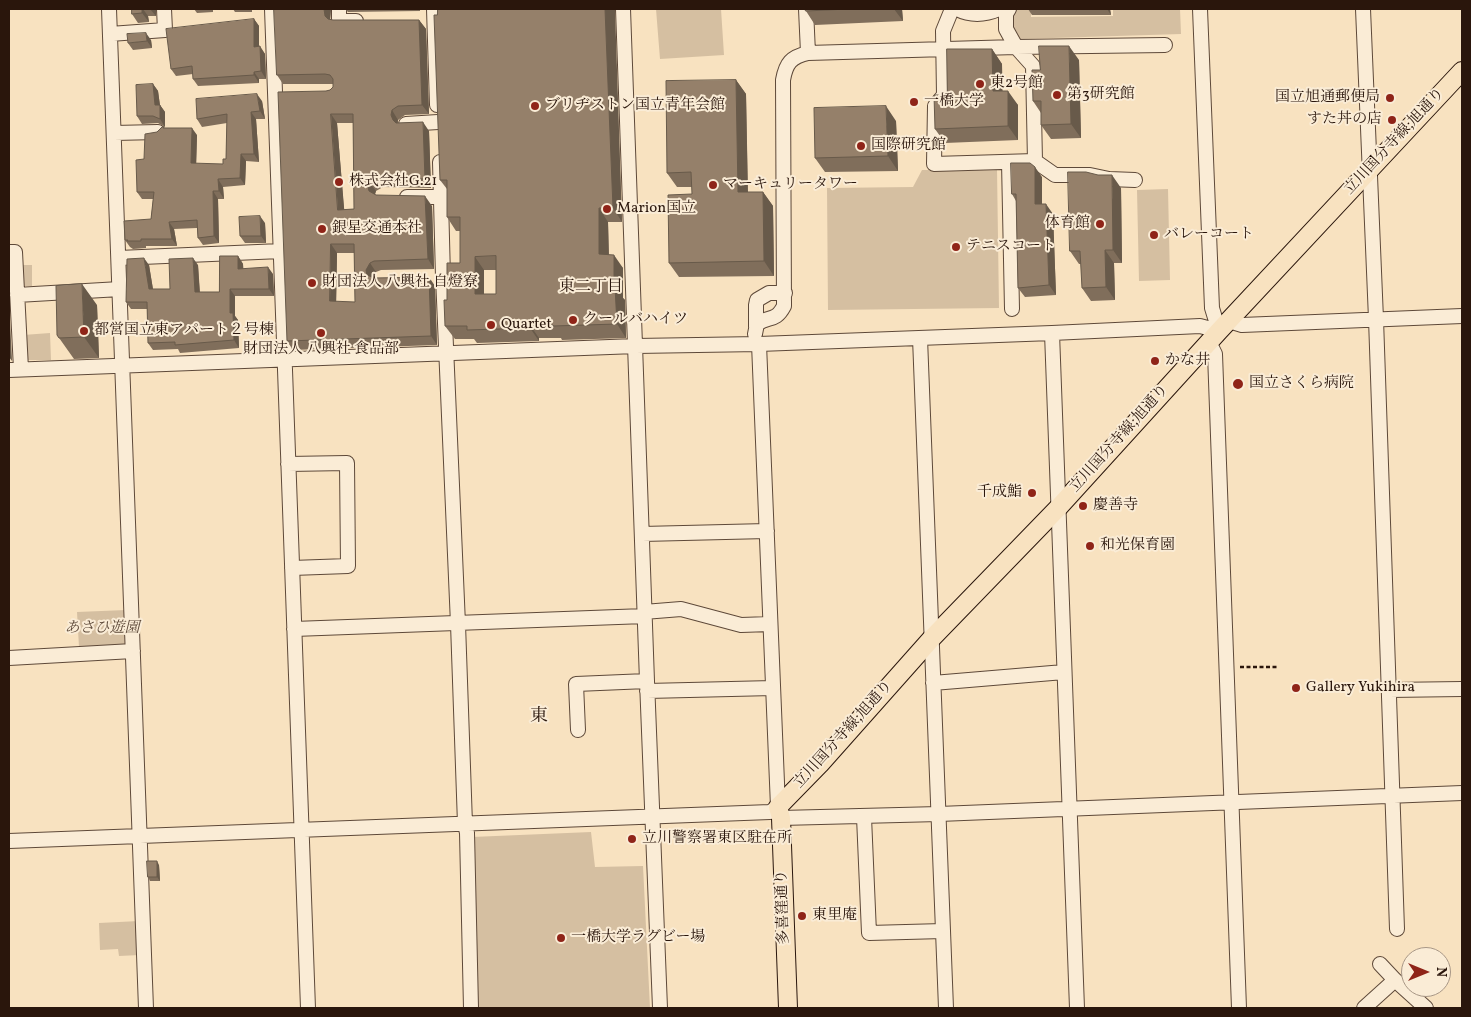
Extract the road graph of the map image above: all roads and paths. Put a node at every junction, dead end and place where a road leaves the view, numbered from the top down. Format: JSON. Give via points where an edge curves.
{"nodes":[{"id":1,"x":109,"y":9,"type":"edge"},
{"id":2,"x":164,"y":9,"type":"edge"},
{"id":3,"x":272,"y":9,"type":"edge"},
{"id":4,"x":339,"y":9,"type":"edge"},
{"id":5,"x":623,"y":9,"type":"edge"},
{"id":6,"x":806,"y":9,"type":"edge"},
{"id":7,"x":952,"y":9,"type":"edge"},
{"id":8,"x":957,"y":9,"type":"edge"},
{"id":9,"x":999,"y":9,"type":"edge"},
{"id":10,"x":1009,"y":9,"type":"edge"},
{"id":11,"x":1200,"y":9,"type":"edge"},
{"id":12,"x":1363,"y":9,"type":"edge"},
{"id":13,"x":431,"y":16,"type":"edge"},
{"id":14,"x":367,"y":21,"type":"edge"},
{"id":15,"x":943,"y":31,"type":"junction"},
{"id":16,"x":110,"y":34,"type":"junction"},
{"id":17,"x":1165,"y":45,"type":"dead end"},
{"id":18,"x":1016,"y":47,"type":"junction"},
{"id":19,"x":926,"y":49,"type":"junction"},
{"id":20,"x":943,"y":49,"type":"junction"},
{"id":21,"x":808,"y":53,"type":"junction"},
{"id":22,"x":1462,"y":71,"type":"edge"},
{"id":23,"x":406,"y":124,"type":"edge"},
{"id":24,"x":158,"y":132,"type":"edge"},
{"id":25,"x":114,"y":133,"type":"junction"},
{"id":26,"x":439,"y":150,"type":"edge"},
{"id":27,"x":1035,"y":161,"type":"junction"},
{"id":28,"x":1009,"y":162,"type":"junction"},
{"id":29,"x":1369,"y":170,"type":"junction"},
{"id":30,"x":1135,"y":180,"type":"dead end"},
{"id":31,"x":393,"y":196,"type":"edge"},
{"id":32,"x":441,"y":197,"type":"junction"},
{"id":33,"x":9,"y":252,"type":"edge"},
{"id":34,"x":281,"y":252,"type":"junction"},
{"id":35,"x":119,"y":258,"type":"junction"},
{"id":36,"x":120,"y":289,"type":"junction"},
{"id":37,"x":784,"y":293,"type":"junction"},
{"id":38,"x":17,"y":295,"type":"junction"},
{"id":39,"x":1012,"y":309,"type":"dead end"},
{"id":40,"x":1462,"y":316,"type":"edge"},
{"id":41,"x":1376,"y":319,"type":"junction"},
{"id":42,"x":1219,"y":331,"type":"junction"},
{"id":43,"x":1052,"y":333,"type":"junction"},
{"id":44,"x":756,"y":335,"type":"junction"},
{"id":45,"x":920,"y":338,"type":"junction"},
{"id":46,"x":636,"y":346,"type":"junction"},
{"id":47,"x":446,"y":354,"type":"junction"},
{"id":48,"x":285,"y":360,"type":"junction"},
{"id":49,"x":122,"y":366,"type":"junction"},
{"id":50,"x":15,"y":370,"type":"edge"},
{"id":51,"x":288,"y":464,"type":"junction"},
{"id":52,"x":1058,"y":508,"type":"junction"},
{"id":53,"x":767,"y":531,"type":"junction"},
{"id":54,"x":642,"y":534,"type":"junction"},
{"id":55,"x":292,"y":568,"type":"junction"},
{"id":56,"x":644,"y":614,"type":"junction"},
{"id":57,"x":458,"y":624,"type":"junction"},
{"id":58,"x":770,"y":624,"type":"junction"},
{"id":59,"x":294,"y":629,"type":"junction"},
{"id":60,"x":932,"y":638,"type":"junction"},
{"id":61,"x":133,"y":651,"type":"junction"},
{"id":62,"x":9,"y":658,"type":"edge"},
{"id":63,"x":1226,"y":667,"type":"junction"},
{"id":64,"x":1278,"y":667,"type":"dead end"},
{"id":65,"x":1064,"y":672,"type":"junction"},
{"id":66,"x":934,"y":683,"type":"junction"},
{"id":67,"x":647,"y":686,"type":"junction"},
{"id":68,"x":773,"y":688,"type":"junction"},
{"id":69,"x":1462,"y":689,"type":"edge"},
{"id":70,"x":1390,"y":690,"type":"junction"},
{"id":71,"x":578,"y":730,"type":"dead end"},
{"id":72,"x":1462,"y":792,"type":"edge"},
{"id":73,"x":1393,"y":795,"type":"junction"},
{"id":74,"x":1232,"y":803,"type":"junction"},
{"id":75,"x":1069,"y":808,"type":"junction"},
{"id":76,"x":780,"y":812,"type":"junction"},
{"id":77,"x":940,"y":814,"type":"junction"},
{"id":78,"x":653,"y":817,"type":"junction"},
{"id":79,"x":864,"y":817,"type":"junction"},
{"id":80,"x":465,"y":824,"type":"junction"},
{"id":81,"x":301,"y":830,"type":"junction"},
{"id":82,"x":139,"y":837,"type":"junction"},
{"id":83,"x":9,"y":841,"type":"edge"},
{"id":84,"x":1397,"y":929,"type":"dead end"},
{"id":85,"x":943,"y":931,"type":"junction"},
{"id":86,"x":1380,"y":964,"type":"dead end"},
{"id":87,"x":1394,"y":980,"type":"junction"},
{"id":88,"x":146,"y":1008,"type":"edge"},
{"id":89,"x":308,"y":1008,"type":"edge"},
{"id":90,"x":471,"y":1008,"type":"edge"},
{"id":91,"x":660,"y":1008,"type":"edge"},
{"id":92,"x":788,"y":1008,"type":"edge"},
{"id":93,"x":946,"y":1008,"type":"edge"},
{"id":94,"x":1077,"y":1008,"type":"edge"},
{"id":95,"x":1239,"y":1008,"type":"edge"},
{"id":96,"x":1364,"y":1008,"type":"edge"},
{"id":97,"x":1426,"y":1008,"type":"edge"}],
"edges":[{"from":1,"to":16,"type":"street"},
{"from":2,"to":16,"type":"street","via":[[165,30]]},
{"from":3,"to":34,"type":"street","via":[[279,93]]},
{"from":4,"to":14,"type":"street","via":[[339,21]]},
{"from":5,"to":46,"type":"street"},
{"from":6,"to":21,"type":"street"},
{"from":7,"to":15,"type":"street"},
{"from":8,"to":9,"type":"street","via":[[980,14]]},
{"from":10,"to":18,"type":"street","via":[[1006,29]]},
{"from":11,"to":42,"type":"street","via":[[1212,308]]},
{"from":12,"to":29,"type":"street"},
{"from":13,"to":23,"type":"street","via":[[438,127]]},
{"from":15,"to":19,"type":"street"},
{"from":15,"to":20,"type":"street"},
{"from":16,"to":25,"type":"street"},
{"from":17,"to":18,"type":"street"},
{"from":18,"to":20,"type":"street"},
{"from":18,"to":27,"type":"street","via":[[1033,66]]},
{"from":19,"to":20,"type":"street"},
{"from":19,"to":21,"type":"street"},
{"from":20,"to":28,"type":"street","via":[[944,95],[935,106],[934,164]]},
{"from":21,"to":37,"type":"street","via":[[792,60],[786,67],[783,80]]},
{"from":22,"to":29,"type":"main road","name":"立川国分寺線;旭通り"},
{"from":24,"to":25,"type":"street"},
{"from":25,"to":35,"type":"street"},
{"from":26,"to":32,"type":"street"},
{"from":27,"to":28,"type":"street"},
{"from":27,"to":30,"type":"street","via":[[1055,175]]},
{"from":28,"to":39,"type":"street"},
{"from":29,"to":41,"type":"street"},
{"from":29,"to":42,"type":"main road","name":"立川国分寺線;旭通り"},
{"from":31,"to":32,"type":"street"},
{"from":32,"to":47,"type":"street","via":[[438,277]]},
{"from":33,"to":38,"type":"street","via":[[15,252]]},
{"from":34,"to":35,"type":"street"},
{"from":34,"to":48,"type":"street"},
{"from":35,"to":36,"type":"street"},
{"from":36,"to":38,"type":"street"},
{"from":36,"to":49,"type":"street"},
{"from":37,"to":44,"type":"street","via":[[784,306],[778,315],[760,322]]},
{"from":37,"to":44,"type":"street","via":[[769,293],[757,300]]},
{"from":38,"to":50,"type":"street"},
{"from":40,"to":41,"type":"street"},
{"from":41,"to":42,"type":"street","via":[[1242,324]]},
{"from":41,"to":70,"type":"street"},
{"from":42,"to":43,"type":"street","via":[[1200,326]]},
{"from":42,"to":52,"type":"main road","name":"立川国分寺線;旭通り"},
{"from":42,"to":63,"type":"street","via":[[1215,354]]},
{"from":43,"to":45,"type":"street"},
{"from":43,"to":52,"type":"street"},
{"from":44,"to":45,"type":"street"},
{"from":44,"to":46,"type":"street"},
{"from":44,"to":53,"type":"street"},
{"from":45,"to":60,"type":"street"},
{"from":46,"to":47,"type":"street"},
{"from":46,"to":54,"type":"street"},
{"from":47,"to":48,"type":"street"},
{"from":47,"to":57,"type":"street"},
{"from":48,"to":49,"type":"street"},
{"from":48,"to":51,"type":"street"},
{"from":49,"to":50,"type":"street"},
{"from":49,"to":61,"type":"street"},
{"from":51,"to":55,"type":"street"},
{"from":51,"to":55,"type":"street","via":[[347,463],[348,566]]},
{"from":52,"to":60,"type":"main road","name":"立川国分寺線;旭通り"},
{"from":52,"to":65,"type":"street"},
{"from":53,"to":54,"type":"street"},
{"from":53,"to":58,"type":"street"},
{"from":54,"to":56,"type":"street"},
{"from":55,"to":59,"type":"street"},
{"from":56,"to":57,"type":"street"},
{"from":56,"to":58,"type":"street","via":[[681,609],[741,625]]},
{"from":56,"to":67,"type":"street"},
{"from":57,"to":59,"type":"street"},
{"from":57,"to":80,"type":"street"},
{"from":58,"to":68,"type":"street"},
{"from":59,"to":81,"type":"street"},
{"from":60,"to":66,"type":"street"},
{"from":60,"to":76,"type":"main road","name":"立川国分寺線;旭通り"},
{"from":61,"to":62,"type":"street"},
{"from":61,"to":82,"type":"street"},
{"from":63,"to":64,"type":"path"},
{"from":63,"to":74,"type":"street"},
{"from":65,"to":66,"type":"street"},
{"from":65,"to":75,"type":"street"},
{"from":66,"to":77,"type":"street"},
{"from":67,"to":68,"type":"street"},
{"from":67,"to":71,"type":"street","via":[[576,684]]},
{"from":67,"to":78,"type":"street"},
{"from":68,"to":76,"type":"street"},
{"from":69,"to":70,"type":"street"},
{"from":70,"to":73,"type":"street"},
{"from":72,"to":73,"type":"street"},
{"from":73,"to":74,"type":"street"},
{"from":73,"to":84,"type":"street"},
{"from":74,"to":75,"type":"street"},
{"from":74,"to":95,"type":"street"},
{"from":75,"to":77,"type":"street"},
{"from":75,"to":94,"type":"street"},
{"from":76,"to":78,"type":"street"},
{"from":76,"to":79,"type":"street"},
{"from":76,"to":92,"type":"main road","name":"多喜窪通り"},
{"from":77,"to":79,"type":"street"},
{"from":77,"to":85,"type":"street"},
{"from":78,"to":80,"type":"street"},
{"from":78,"to":91,"type":"street"},
{"from":79,"to":85,"type":"street","via":[[868,934]]},
{"from":80,"to":81,"type":"street"},
{"from":80,"to":90,"type":"street"},
{"from":81,"to":82,"type":"street"},
{"from":81,"to":89,"type":"street"},
{"from":82,"to":83,"type":"street"},
{"from":82,"to":88,"type":"street"},
{"from":85,"to":93,"type":"street"},
{"from":86,"to":87,"type":"street"},
{"from":87,"to":96,"type":"street"},
{"from":87,"to":97,"type":"street"}]}
